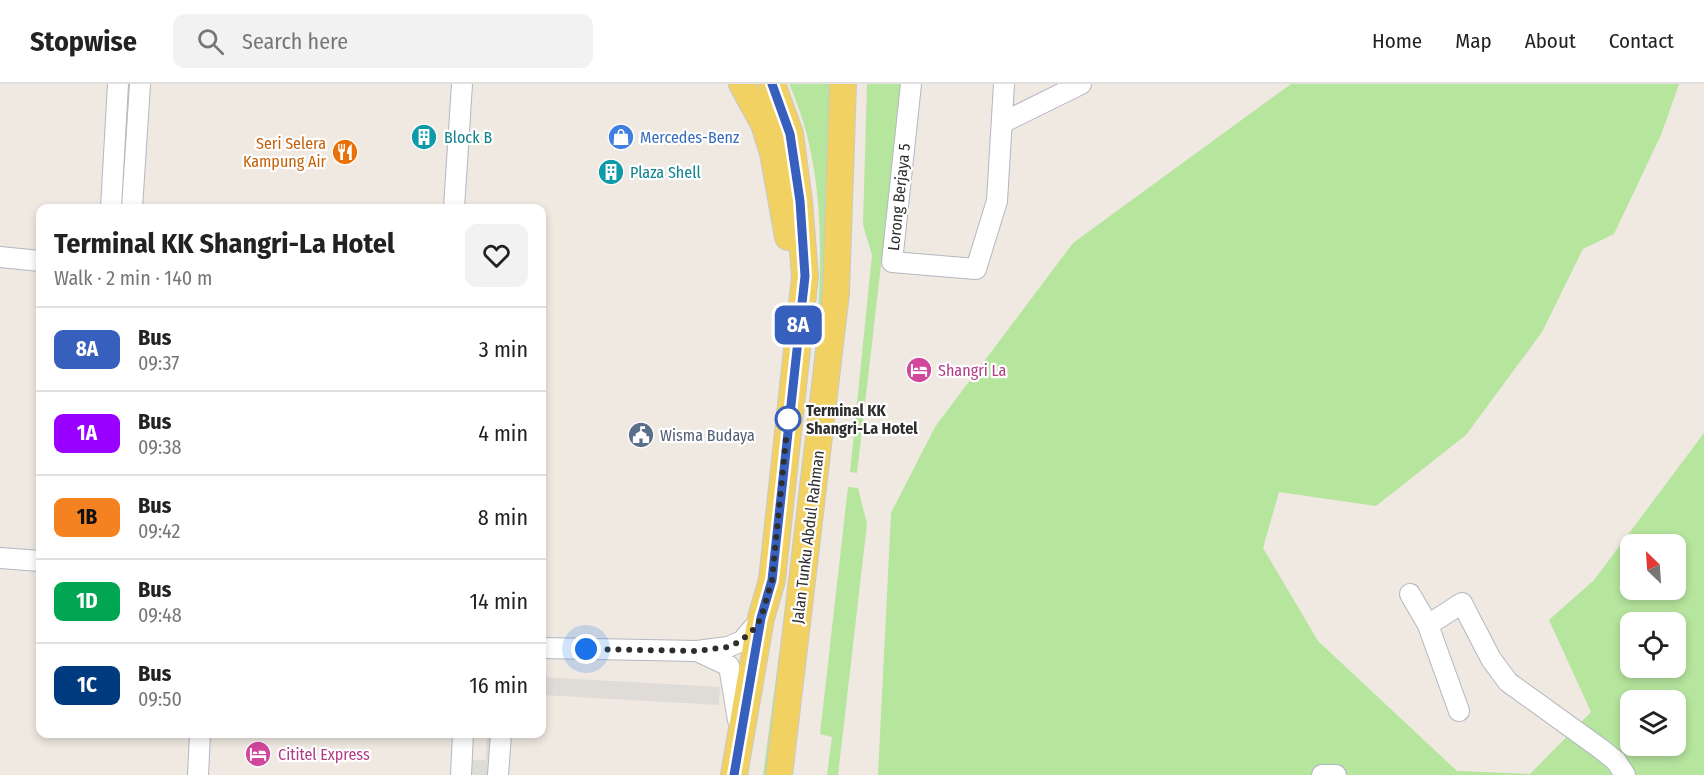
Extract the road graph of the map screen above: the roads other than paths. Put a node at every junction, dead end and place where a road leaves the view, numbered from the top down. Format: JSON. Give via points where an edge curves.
{"nodes":[{"id":1,"x":118,"y":84,"type":"edge"},
{"id":2,"x":140,"y":84,"type":"edge"},
{"id":3,"x":462,"y":84,"type":"edge"},
{"id":4,"x":741,"y":84,"type":"edge"},
{"id":5,"x":772,"y":84,"type":"edge"},
{"id":6,"x":843,"y":84,"type":"edge"},
{"id":7,"x":911,"y":84,"type":"edge"},
{"id":8,"x":1004,"y":84,"type":"edge"},
{"id":9,"x":1081,"y":84,"type":"edge"},
{"id":10,"x":1002,"y":123,"type":"junction"},
{"id":11,"x":111,"y":204,"type":"edge"},
{"id":12,"x":132,"y":204,"type":"edge"},
{"id":13,"x":454,"y":204,"type":"edge"},
{"id":14,"x":0,"y":257,"type":"edge"},
{"id":15,"x":36,"y":261,"type":"edge"},
{"id":16,"x":805,"y":276,"type":"junction"},
{"id":17,"x":0,"y":558,"type":"edge"},
{"id":18,"x":36,"y":561,"type":"edge"},
{"id":19,"x":1410,"y":594,"type":"dead end"},
{"id":20,"x":761,"y":618,"type":"junction"},
{"id":21,"x":1428,"y":625,"type":"junction"},
{"id":22,"x":546,"y":648,"type":"edge"},
{"id":23,"x":697,"y":651,"type":"junction"},
{"id":24,"x":1459,"y":711,"type":"dead end"},
{"id":25,"x":740,"y":734,"type":"junction"},
{"id":26,"x":200,"y":738,"type":"edge"},
{"id":27,"x":463,"y":738,"type":"edge"},
{"id":28,"x":501,"y":738,"type":"edge"},
{"id":29,"x":198,"y":775,"type":"edge"},
{"id":30,"x":461,"y":775,"type":"edge"},
{"id":31,"x":498,"y":775,"type":"edge"},
{"id":32,"x":734,"y":775,"type":"edge"},
{"id":33,"x":779,"y":775,"type":"edge"},
{"id":34,"x":1322,"y":775,"type":"edge"},
{"id":35,"x":1336,"y":775,"type":"edge"},
{"id":36,"x":1625,"y":775,"type":"edge"}],
"edges":[{"from":1,"to":11,"type":"street"},
{"from":2,"to":12,"type":"street"},
{"from":3,"to":13,"type":"street"},
{"from":4,"to":16,"type":"main road","via":[[764,124],[789,242]]},
{"from":5,"to":16,"type":"main road","name":"Jalan Tunku Abdul Rahman","via":[[790,134]]},
{"from":6,"to":33,"type":"main road","name":"Jalan Tunku Abdul Rahman","via":[[836,293]]},
{"from":7,"to":10,"type":"street","name":"Lorong Berjaya 5","via":[[892,262],[976,269],[997,201]]},
{"from":8,"to":10,"type":"street"},
{"from":9,"to":10,"type":"street"},
{"from":14,"to":15,"type":"street"},
{"from":16,"to":20,"type":"main road","name":"Jalan Tunku Abdul Rahman","via":[[772,580]]},
{"from":17,"to":18,"type":"street"},
{"from":19,"to":21,"type":"street"},
{"from":20,"to":23,"type":"street","via":[[741,641]]},
{"from":20,"to":25,"type":"main road","name":"Jalan Tunku Abdul Rahman"},
{"from":21,"to":24,"type":"street"},
{"from":21,"to":36,"type":"street","via":[[1462,603],[1491,659],[1508,682],[1601,749]]},
{"from":22,"to":23,"type":"street"},
{"from":23,"to":25,"type":"street","via":[[729,666]]},
{"from":25,"to":32,"type":"main road","name":"Jalan Tunku Abdul Rahman"},
{"from":26,"to":29,"type":"street"},
{"from":27,"to":30,"type":"street"},
{"from":28,"to":31,"type":"street"},
{"from":34,"to":35,"type":"street"}]}
